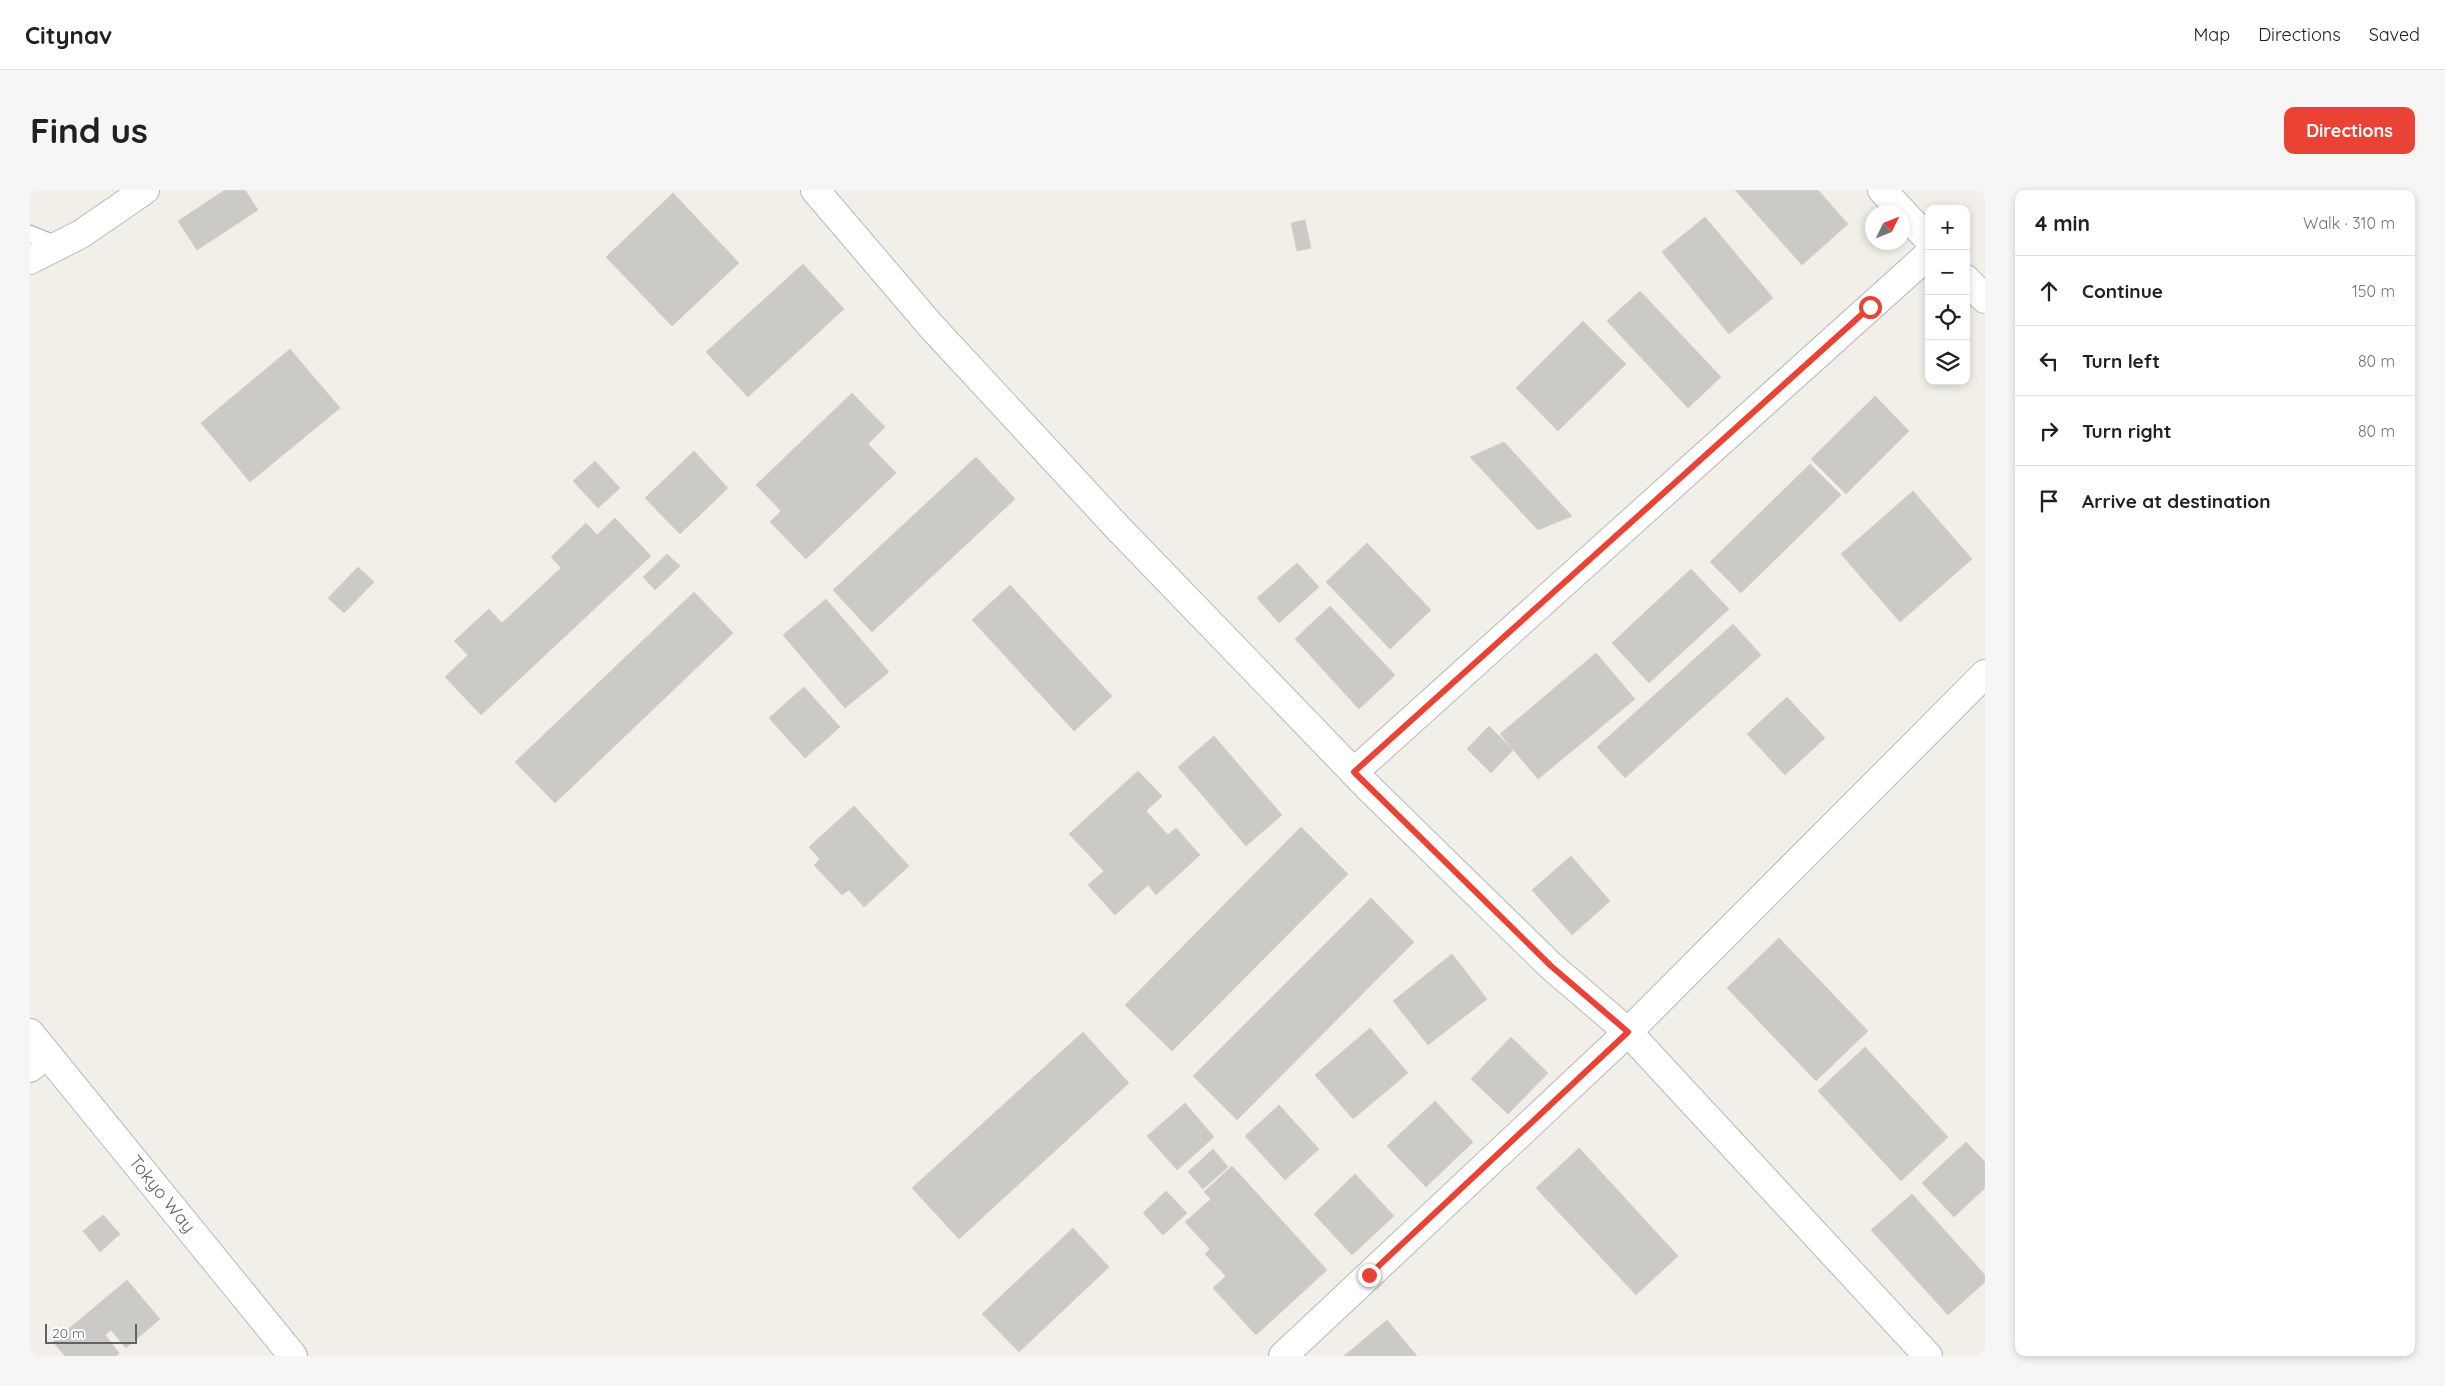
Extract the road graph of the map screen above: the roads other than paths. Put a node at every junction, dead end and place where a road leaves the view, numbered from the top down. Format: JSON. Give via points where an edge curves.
{"nodes":[{"id":1,"x":145,"y":190,"type":"edge"},
{"id":2,"x":815,"y":190,"type":"edge"},
{"id":3,"x":1882,"y":190,"type":"edge"},
{"id":4,"x":30,"y":234,"type":"edge"},
{"id":5,"x":1925,"y":236,"type":"edge"},
{"id":6,"x":57,"y":245,"type":"junction"},
{"id":7,"x":1925,"y":258,"type":"edge"},
{"id":8,"x":30,"y":260,"type":"edge"},
{"id":9,"x":1970,"y":283,"type":"edge"},
{"id":10,"x":1985,"y":299,"type":"edge"},
{"id":11,"x":1985,"y":674,"type":"edge"},
{"id":12,"x":1354,"y":772,"type":"junction"},
{"id":13,"x":1628,"y":1032,"type":"junction"},
{"id":14,"x":30,"y":1033,"type":"edge"},
{"id":15,"x":39,"y":1061,"type":"edge"},
{"id":16,"x":293,"y":1356,"type":"edge"},
{"id":17,"x":1283,"y":1356,"type":"edge"},
{"id":18,"x":1928,"y":1356,"type":"edge"}],
"edges":[{"from":1,"to":6,"type":"street","via":[[81,234]]},
{"from":2,"to":12,"type":"street","via":[[931,326],[1118,528]]},
{"from":3,"to":5,"type":"street"},
{"from":4,"to":6,"type":"lane"},
{"from":6,"to":8,"type":"street"},
{"from":7,"to":12,"type":"street"},
{"from":9,"to":10,"type":"street"},
{"from":11,"to":13,"type":"street"},
{"from":12,"to":13,"type":"street","via":[[1551,966]]},
{"from":13,"to":17,"type":"street"},
{"from":13,"to":18,"type":"street"},
{"from":14,"to":15,"type":"street","name":"Tokyo Way"},
{"from":15,"to":16,"type":"street","name":"Tokyo Way"}]}
